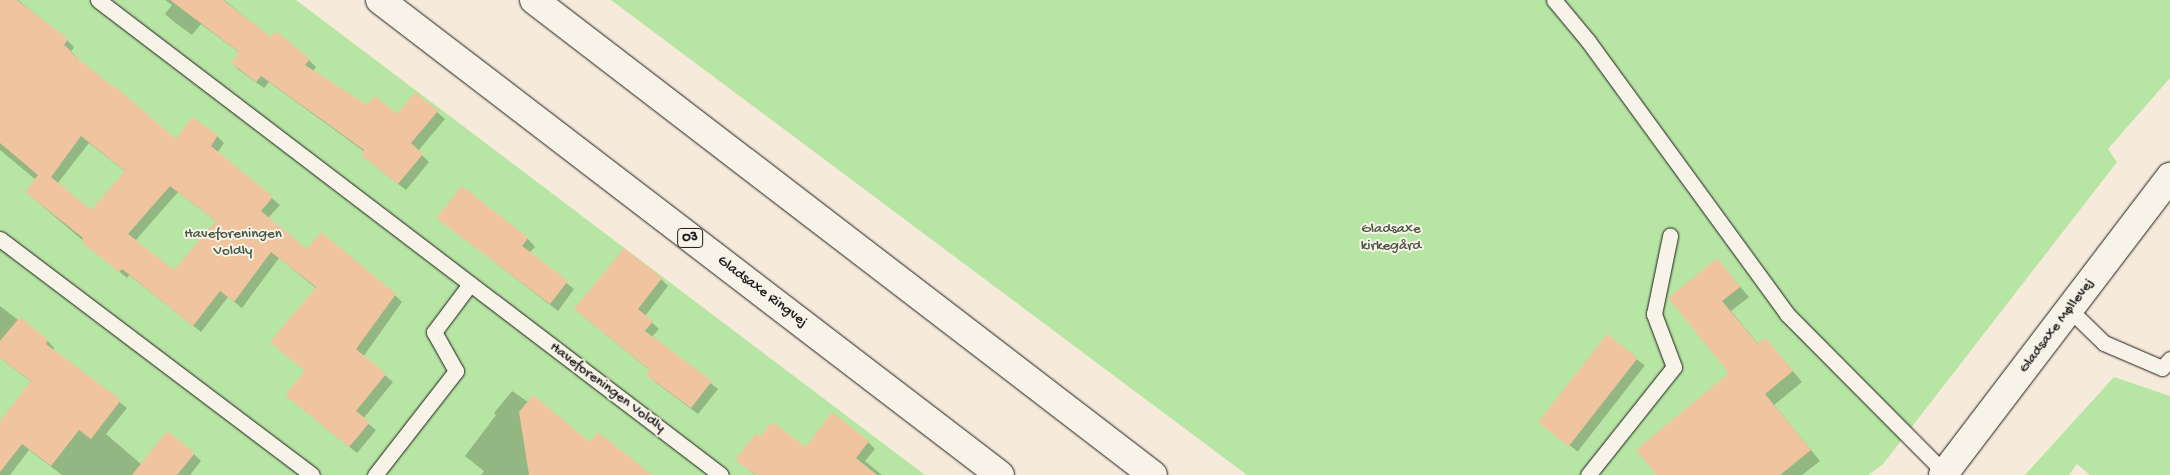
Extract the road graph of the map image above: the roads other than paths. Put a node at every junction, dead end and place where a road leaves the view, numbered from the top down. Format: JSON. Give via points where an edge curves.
{"nodes":[{"id":1,"x":98,"y":0,"type":"edge"},
{"id":2,"x":380,"y":0,"type":"edge"},
{"id":3,"x":534,"y":0,"type":"edge"},
{"id":4,"x":1554,"y":0,"type":"edge"},
{"id":5,"x":2170,"y":177,"type":"edge"},
{"id":6,"x":1670,"y":236,"type":"dead end"},
{"id":7,"x":0,"y":239,"type":"edge"},
{"id":8,"x":470,"y":284,"type":"junction"},
{"id":9,"x":2070,"y":309,"type":"junction"},
{"id":10,"x":2170,"y":359,"type":"edge"},
{"id":11,"x":1944,"y":474,"type":"edge"},
{"id":12,"x":312,"y":475,"type":"edge"},
{"id":13,"x":375,"y":475,"type":"edge"},
{"id":14,"x":721,"y":475,"type":"edge"},
{"id":15,"x":1000,"y":475,"type":"edge"},
{"id":16,"x":1153,"y":475,"type":"edge"},
{"id":17,"x":1588,"y":475,"type":"edge"}],
"edges":[{"from":1,"to":8,"type":"lane","name":"Haveforeningen Voldly"},
{"from":2,"to":15,"type":"main road","name":"Gladsaxe Ringvej","number":"O3"},
{"from":3,"to":16,"type":"main road"},
{"from":4,"to":11,"type":"lane","via":[[1588,40],[1787,314]]},
{"from":5,"to":9,"type":"main road","name":"Gladsaxe Møllevej"},
{"from":6,"to":17,"type":"lane","via":[[1654,314],[1674,367]]},
{"from":7,"to":12,"type":"lane"},
{"from":8,"to":13,"type":"lane","via":[[434,332],[456,371]]},
{"from":8,"to":14,"type":"lane","name":"Haveforeningen Voldly"},
{"from":9,"to":10,"type":"lane","via":[[2104,343],[2162,368]]},
{"from":9,"to":11,"type":"main road","name":"Gladsaxe Møllevej"}]}
